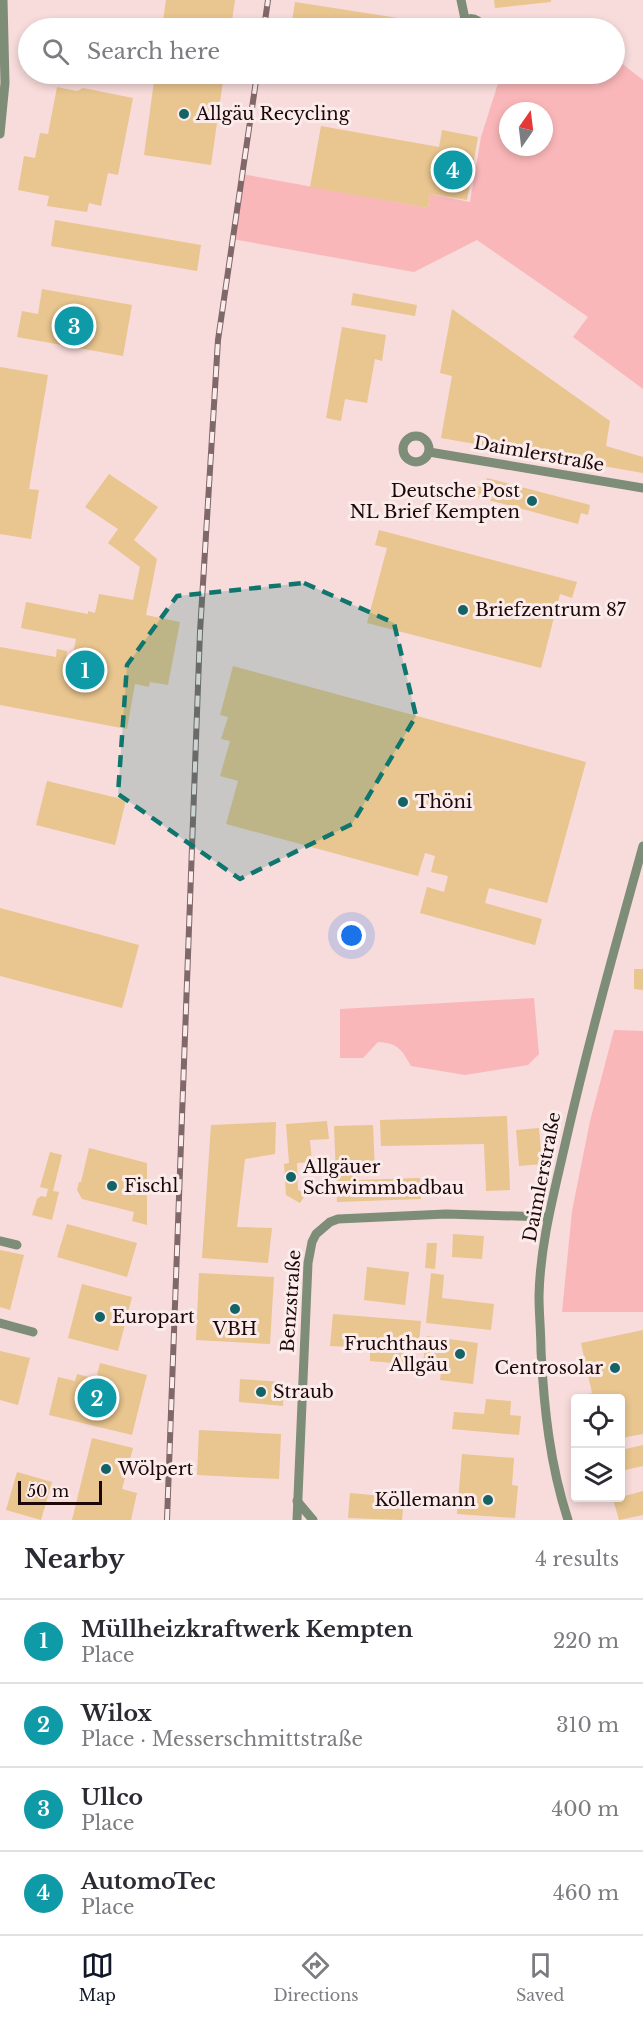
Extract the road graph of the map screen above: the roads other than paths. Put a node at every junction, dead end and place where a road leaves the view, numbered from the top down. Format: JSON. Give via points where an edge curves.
{"nodes":[{"id":1,"x":3,"y":0,"type":"edge"},
{"id":2,"x":461,"y":0,"type":"edge"},
{"id":3,"x":465,"y":18,"type":"edge"},
{"id":4,"x":0,"y":134,"type":"edge"},
{"id":5,"x":429,"y":452,"type":"dead end"},
{"id":6,"x":643,"y":488,"type":"edge"},
{"id":7,"x":643,"y":846,"type":"edge"},
{"id":8,"x":548,"y":1217,"type":"junction"},
{"id":9,"x":0,"y":1241,"type":"edge"},
{"id":10,"x":16,"y":1245,"type":"dead end"},
{"id":11,"x":0,"y":1323,"type":"edge"},
{"id":12,"x":33,"y":1332,"type":"dead end"},
{"id":13,"x":297,"y":1501,"type":"junction"},
{"id":14,"x":297,"y":1520,"type":"edge"},
{"id":15,"x":313,"y":1520,"type":"edge"},
{"id":16,"x":568,"y":1520,"type":"edge"}],
"edges":[{"from":1,"to":4,"type":"street","via":[[5,83]]},
{"from":2,"to":3,"type":"street"},
{"from":5,"to":6,"type":"street","name":"Daimlerstraße"},
{"from":7,"to":8,"type":"street","name":"Daimlerstraße"},
{"from":8,"to":13,"type":"street","name":"Benzstraße","via":[[446,1214],[338,1219],[319,1230],[308,1263]]},
{"from":8,"to":16,"type":"street","name":"Daimlerstraße","via":[[539,1296],[543,1399],[549,1445]]},
{"from":9,"to":10,"type":"street"},
{"from":11,"to":12,"type":"street"},
{"from":13,"to":14,"type":"street","name":"Benzstraße"},
{"from":13,"to":15,"type":"street"}]}
